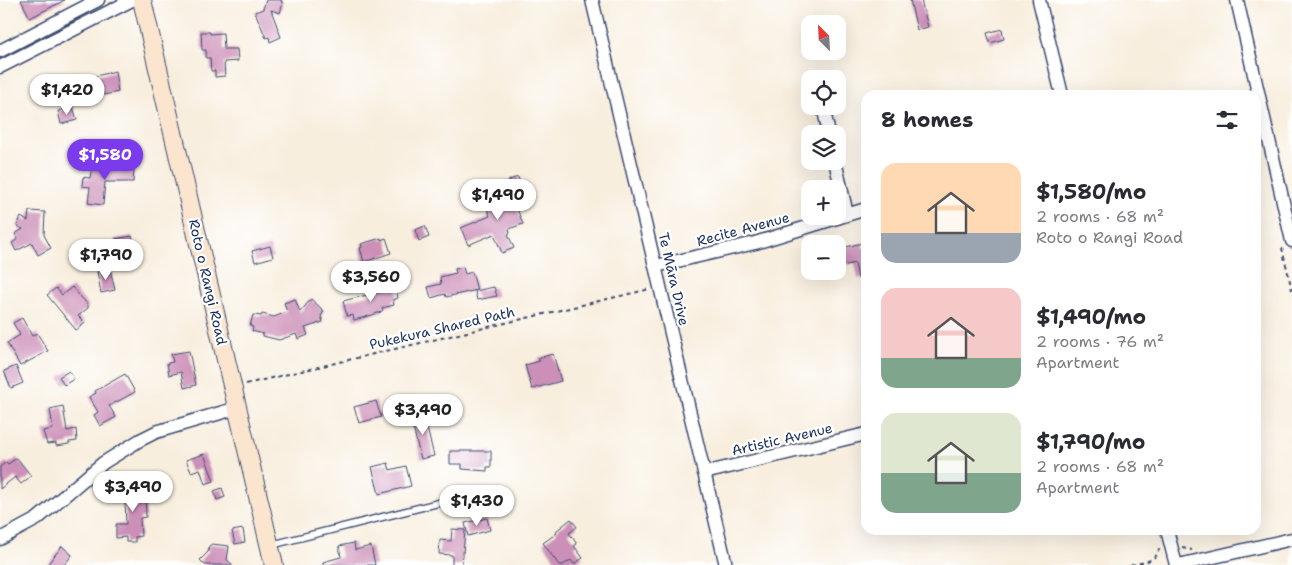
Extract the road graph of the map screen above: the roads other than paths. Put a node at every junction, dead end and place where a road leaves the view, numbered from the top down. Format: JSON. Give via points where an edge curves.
{"nodes":[{"id":1,"x":98,"y":0,"type":"edge"},
{"id":2,"x":132,"y":0,"type":"edge"},
{"id":3,"x":142,"y":0,"type":"edge"},
{"id":4,"x":592,"y":0,"type":"edge"},
{"id":5,"x":1039,"y":0,"type":"edge"},
{"id":6,"x":1237,"y":0,"type":"edge"},
{"id":7,"x":0,"y":51,"type":"edge"},
{"id":8,"x":0,"y":67,"type":"edge"},
{"id":9,"x":1061,"y":90,"type":"edge"},
{"id":10,"x":1255,"y":90,"type":"edge"},
{"id":11,"x":1261,"y":119,"type":"edge"},
{"id":12,"x":837,"y":170,"type":"edge"},
{"id":13,"x":861,"y":210,"type":"edge"},
{"id":14,"x":847,"y":214,"type":"junction"},
{"id":15,"x":1292,"y":241,"type":"edge"},
{"id":16,"x":656,"y":266,"type":"junction"},
{"id":17,"x":237,"y":408,"type":"junction"},
{"id":18,"x":861,"y":435,"type":"edge"},
{"id":19,"x":704,"y":473,"type":"junction"},
{"id":20,"x":486,"y":491,"type":"dead end"},
{"id":21,"x":1168,"y":535,"type":"edge"},
{"id":22,"x":0,"y":539,"type":"edge"},
{"id":23,"x":1292,"y":539,"type":"edge"},
{"id":24,"x":269,"y":546,"type":"junction"},
{"id":25,"x":274,"y":565,"type":"edge"},
{"id":26,"x":726,"y":565,"type":"edge"},
{"id":27,"x":1177,"y":565,"type":"edge"}],
"edges":[{"from":1,"to":7,"type":"street"},
{"from":2,"to":8,"type":"street"},
{"from":3,"to":17,"type":"street","name":"Roto o Rangi Road"},
{"from":4,"to":16,"type":"street","name":"Te Māra Drive"},
{"from":5,"to":9,"type":"street"},
{"from":6,"to":10,"type":"street"},
{"from":11,"to":15,"type":"street"},
{"from":12,"to":14,"type":"street"},
{"from":13,"to":14,"type":"street","name":"Recite Avenue"},
{"from":14,"to":16,"type":"street","name":"Recite Avenue","via":[[756,243]]},
{"from":16,"to":19,"type":"street","name":"Te Māra Drive"},
{"from":17,"to":22,"type":"street","via":[[156,432],[140,440],[103,463],[37,519]]},
{"from":17,"to":24,"type":"street","name":"Roto o Rangi Road"},
{"from":18,"to":19,"type":"street","name":"Artistic Avenue"},
{"from":19,"to":26,"type":"street","name":"Te Māra Drive"},
{"from":20,"to":24,"type":"lane"},
{"from":21,"to":27,"type":"street"},
{"from":23,"to":27,"type":"street"},
{"from":24,"to":25,"type":"street","name":"Roto o Rangi Road"}]}
